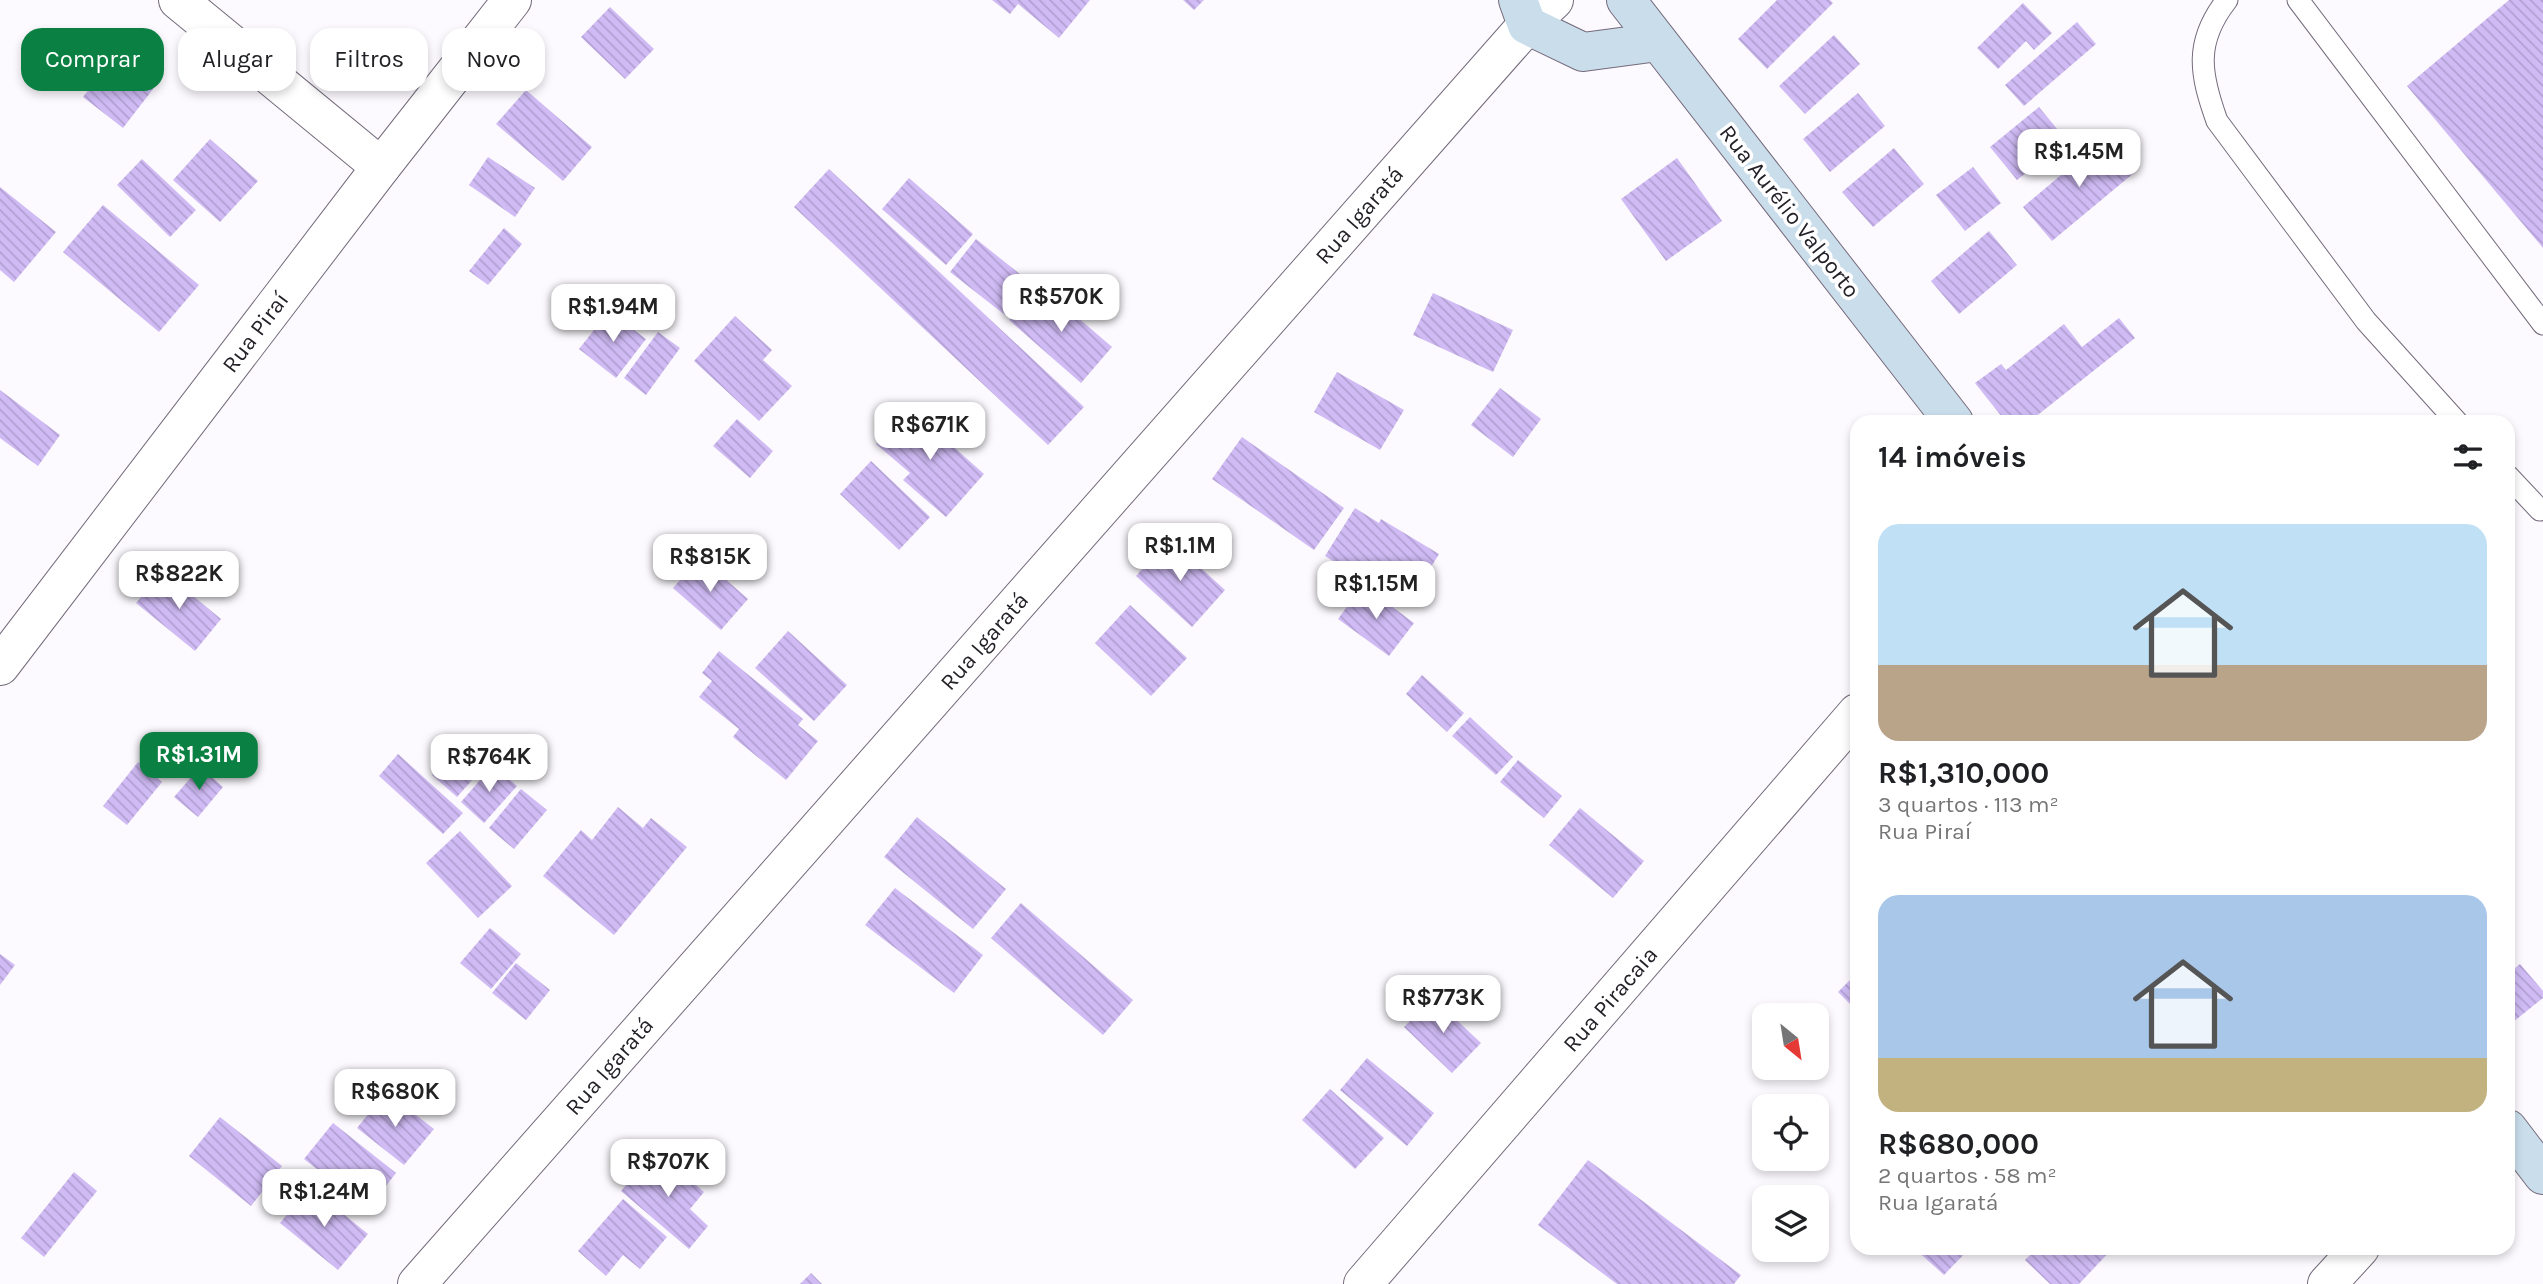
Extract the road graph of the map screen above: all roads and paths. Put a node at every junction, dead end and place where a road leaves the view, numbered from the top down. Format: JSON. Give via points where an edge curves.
{"nodes":[{"id":1,"x":178,"y":0,"type":"edge"},
{"id":2,"x":512,"y":0,"type":"edge"},
{"id":3,"x":1626,"y":0,"type":"edge"},
{"id":4,"x":2227,"y":0,"type":"edge"},
{"id":5,"x":2298,"y":0,"type":"edge"},
{"id":6,"x":1533,"y":8,"type":"edge"},
{"id":7,"x":1658,"y":42,"type":"junction"},
{"id":8,"x":381,"y":167,"type":"junction"},
{"id":9,"x":2543,"y":324,"type":"edge"},
{"id":10,"x":1949,"y":415,"type":"edge"},
{"id":11,"x":2451,"y":415,"type":"edge"},
{"id":12,"x":2515,"y":483,"type":"edge"},
{"id":13,"x":2542,"y":510,"type":"edge"},
{"id":14,"x":0,"y":666,"type":"edge"},
{"id":15,"x":1850,"y":721,"type":"edge"},
{"id":16,"x":2515,"y":1138,"type":"edge"},
{"id":17,"x":2543,"y":1174,"type":"edge"},
{"id":18,"x":2354,"y":1255,"type":"edge"},
{"id":19,"x":417,"y":1284,"type":"edge"},
{"id":20,"x":1363,"y":1284,"type":"edge"},
{"id":21,"x":2327,"y":1284,"type":"edge"}],
"edges":[{"from":1,"to":8,"type":"street"},
{"from":2,"to":8,"type":"street","name":"Rua Piraí"},
{"from":3,"to":7,"type":"main road","name":"Rua Aurélio Valporto"},
{"from":4,"to":11,"type":"lane","via":[[2215,15],[2202,48],[2205,90],[2217,121],[2366,321]]},
{"from":5,"to":9,"type":"lane"},
{"from":6,"to":7,"type":"main road","via":[[1583,52]]},
{"from":6,"to":19,"type":"street","name":"Rua Igaratá"},
{"from":7,"to":10,"type":"main road","name":"Rua Aurélio Valporto"},
{"from":8,"to":14,"type":"street","name":"Rua Piraí"},
{"from":12,"to":13,"type":"lane"},
{"from":15,"to":20,"type":"street","name":"Rua Piracaia"},
{"from":16,"to":17,"type":"main road"},
{"from":18,"to":21,"type":"street"}]}
